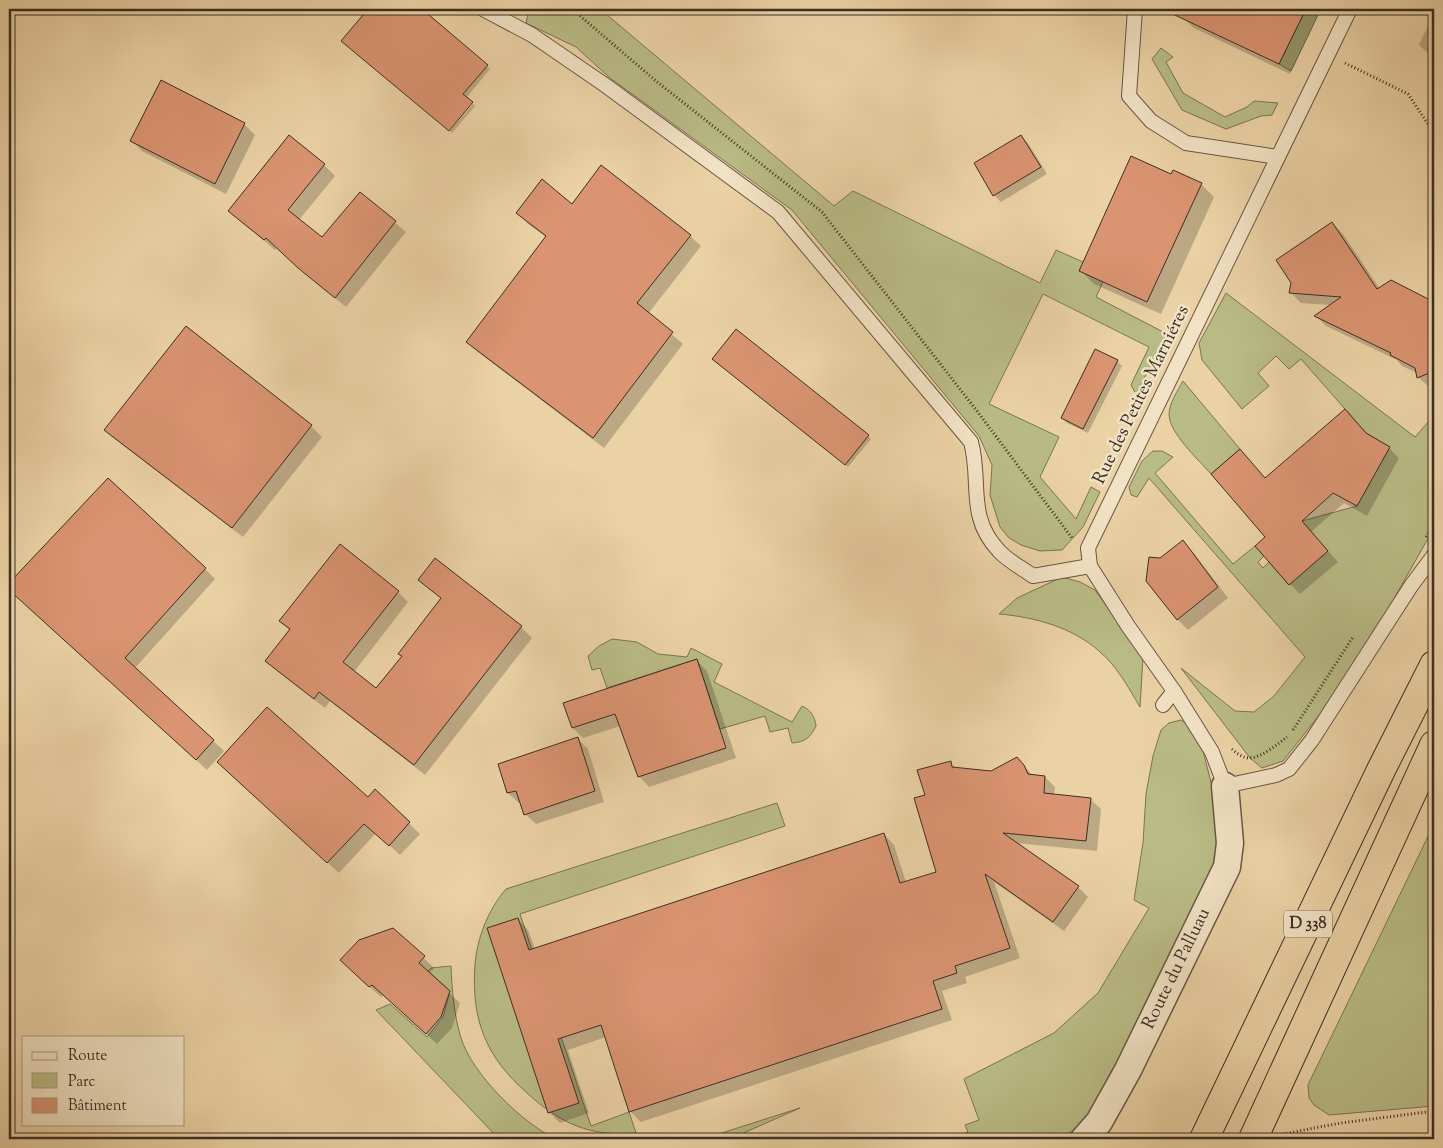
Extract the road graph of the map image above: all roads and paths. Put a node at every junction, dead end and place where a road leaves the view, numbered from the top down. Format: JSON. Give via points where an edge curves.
{"nodes":[{"id":1,"x":483,"y":9,"type":"edge"},
{"id":2,"x":1135,"y":9,"type":"edge"},
{"id":3,"x":1350,"y":9,"type":"edge"},
{"id":4,"x":1328,"y":55,"type":"junction"},
{"id":5,"x":1434,"y":133,"type":"edge"},
{"id":6,"x":1278,"y":157,"type":"junction"},
{"id":7,"x":1434,"y":525,"type":"edge"},
{"id":8,"x":1423,"y":540,"type":"dead end"},
{"id":9,"x":1434,"y":556,"type":"edge"},
{"id":10,"x":1090,"y":566,"type":"junction"},
{"id":11,"x":1356,"y":633,"type":"dead end"},
{"id":12,"x":1434,"y":665,"type":"edge"},
{"id":13,"x":1174,"y":691,"type":"junction"},
{"id":14,"x":1163,"y":704,"type":"dead end"},
{"id":15,"x":1434,"y":745,"type":"edge"},
{"id":16,"x":1239,"y":754,"type":"dead end"},
{"id":17,"x":1225,"y":786,"type":"junction"},
{"id":18,"x":1434,"y":1111,"type":"edge"},
{"id":19,"x":1282,"y":1134,"type":"dead end"},
{"id":20,"x":1084,"y":1139,"type":"edge"},
{"id":21,"x":1204,"y":1139,"type":"edge"},
{"id":22,"x":1253,"y":1139,"type":"edge"}],
"edges":[{"from":1,"to":10,"type":"lane","via":[[532,35],[605,85],[778,212],[971,442],[975,459],[977,513],[986,536],[1000,552],[1033,576]]},
{"from":2,"to":6,"type":"lane","via":[[1129,96],[1151,121],[1186,143]]},
{"from":3,"to":4,"type":"lane","name":"Rue des Petites Marniéres"},
{"from":4,"to":5,"type":"path","via":[[1408,94]]},
{"from":4,"to":6,"type":"lane","name":"Rue des Petites Marniéres"},
{"from":6,"to":10,"type":"lane","name":"Rue des Petites Marniéres","via":[[1088,548]]},
{"from":7,"to":8,"type":"path"},
{"from":9,"to":17,"type":"lane","via":[[1289,770]]},
{"from":10,"to":13,"type":"lane"},
{"from":11,"to":16,"type":"path","via":[[1289,736],[1271,750],[1250,758]]},
{"from":12,"to":21,"type":"highway","number":"D 338"},
{"from":13,"to":14,"type":"lane"},
{"from":13,"to":17,"type":"lane","via":[[1212,752]]},
{"from":15,"to":22,"type":"highway","number":"D 338"},
{"from":17,"to":20,"type":"street","name":"Route du Palluau","via":[[1230,843],[1227,867],[1128,1070],[1100,1122]]},
{"from":18,"to":19,"type":"path"}]}
